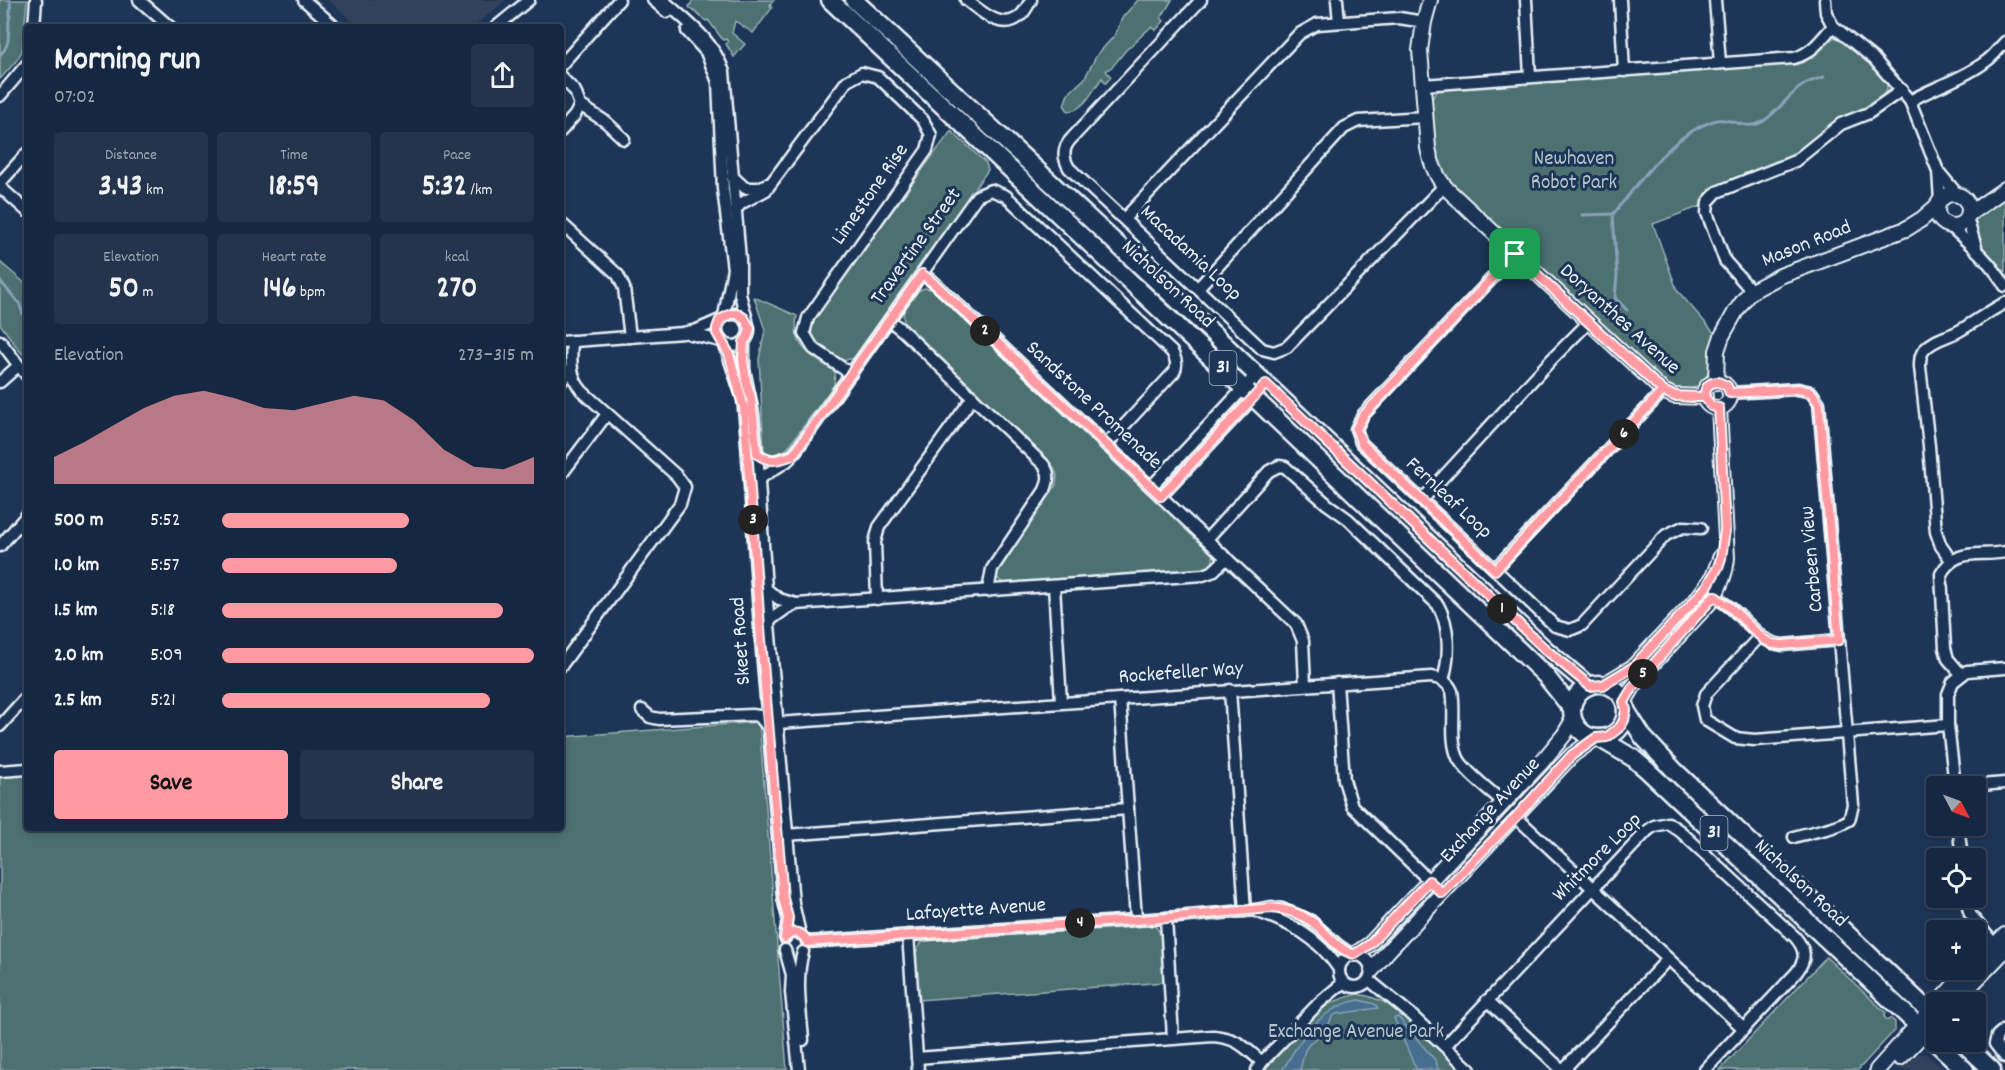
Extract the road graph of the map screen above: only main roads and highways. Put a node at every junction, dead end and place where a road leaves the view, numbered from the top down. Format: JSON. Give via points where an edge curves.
{"nodes":[{"id":1,"x":830,"y":0,"type":"edge"},
{"id":2,"x":854,"y":0,"type":"edge"},
{"id":3,"x":1596,"y":686,"type":"junction"},
{"id":4,"x":1625,"y":706,"type":"junction"},
{"id":5,"x":1573,"y":714,"type":"junction"},
{"id":6,"x":1597,"y":738,"type":"junction"},
{"id":7,"x":1926,"y":1011,"type":"edge"},
{"id":8,"x":1926,"y":1012,"type":"edge"},
{"id":9,"x":1954,"y":1052,"type":"edge"},
{"id":10,"x":1973,"y":1052,"type":"edge"},
{"id":11,"x":1965,"y":1070,"type":"edge"},
{"id":12,"x":1992,"y":1070,"type":"edge"}],
"edges":[{"from":1,"to":5,"type":"main road","name":"Nicholson Road","number":"31","via":[[1545,675]]},
{"from":2,"to":3,"type":"main road","name":"Nicholson Road","number":"31","via":[[1545,649]]},
{"from":3,"to":4,"type":"main road","name":"Nicholson Road","number":"31","via":[[1616,691]]},
{"from":3,"to":5,"type":"main road","via":[[1578,695]]},
{"from":4,"to":6,"type":"main road","via":[[1620,727],[1607,737]]},
{"from":4,"to":7,"type":"main road","name":"Nicholson Road","number":"31","via":[[1642,736],[1674,770]]},
{"from":5,"to":6,"type":"main road","name":"Nicholson Road","number":"31","via":[[1584,734]]},
{"from":6,"to":8,"type":"main road","name":"Nicholson Road","number":"31","via":[[1633,758]]},
{"from":9,"to":11,"type":"main road","name":"Nicholson Road","number":"31"},
{"from":10,"to":12,"type":"main road"}]}
